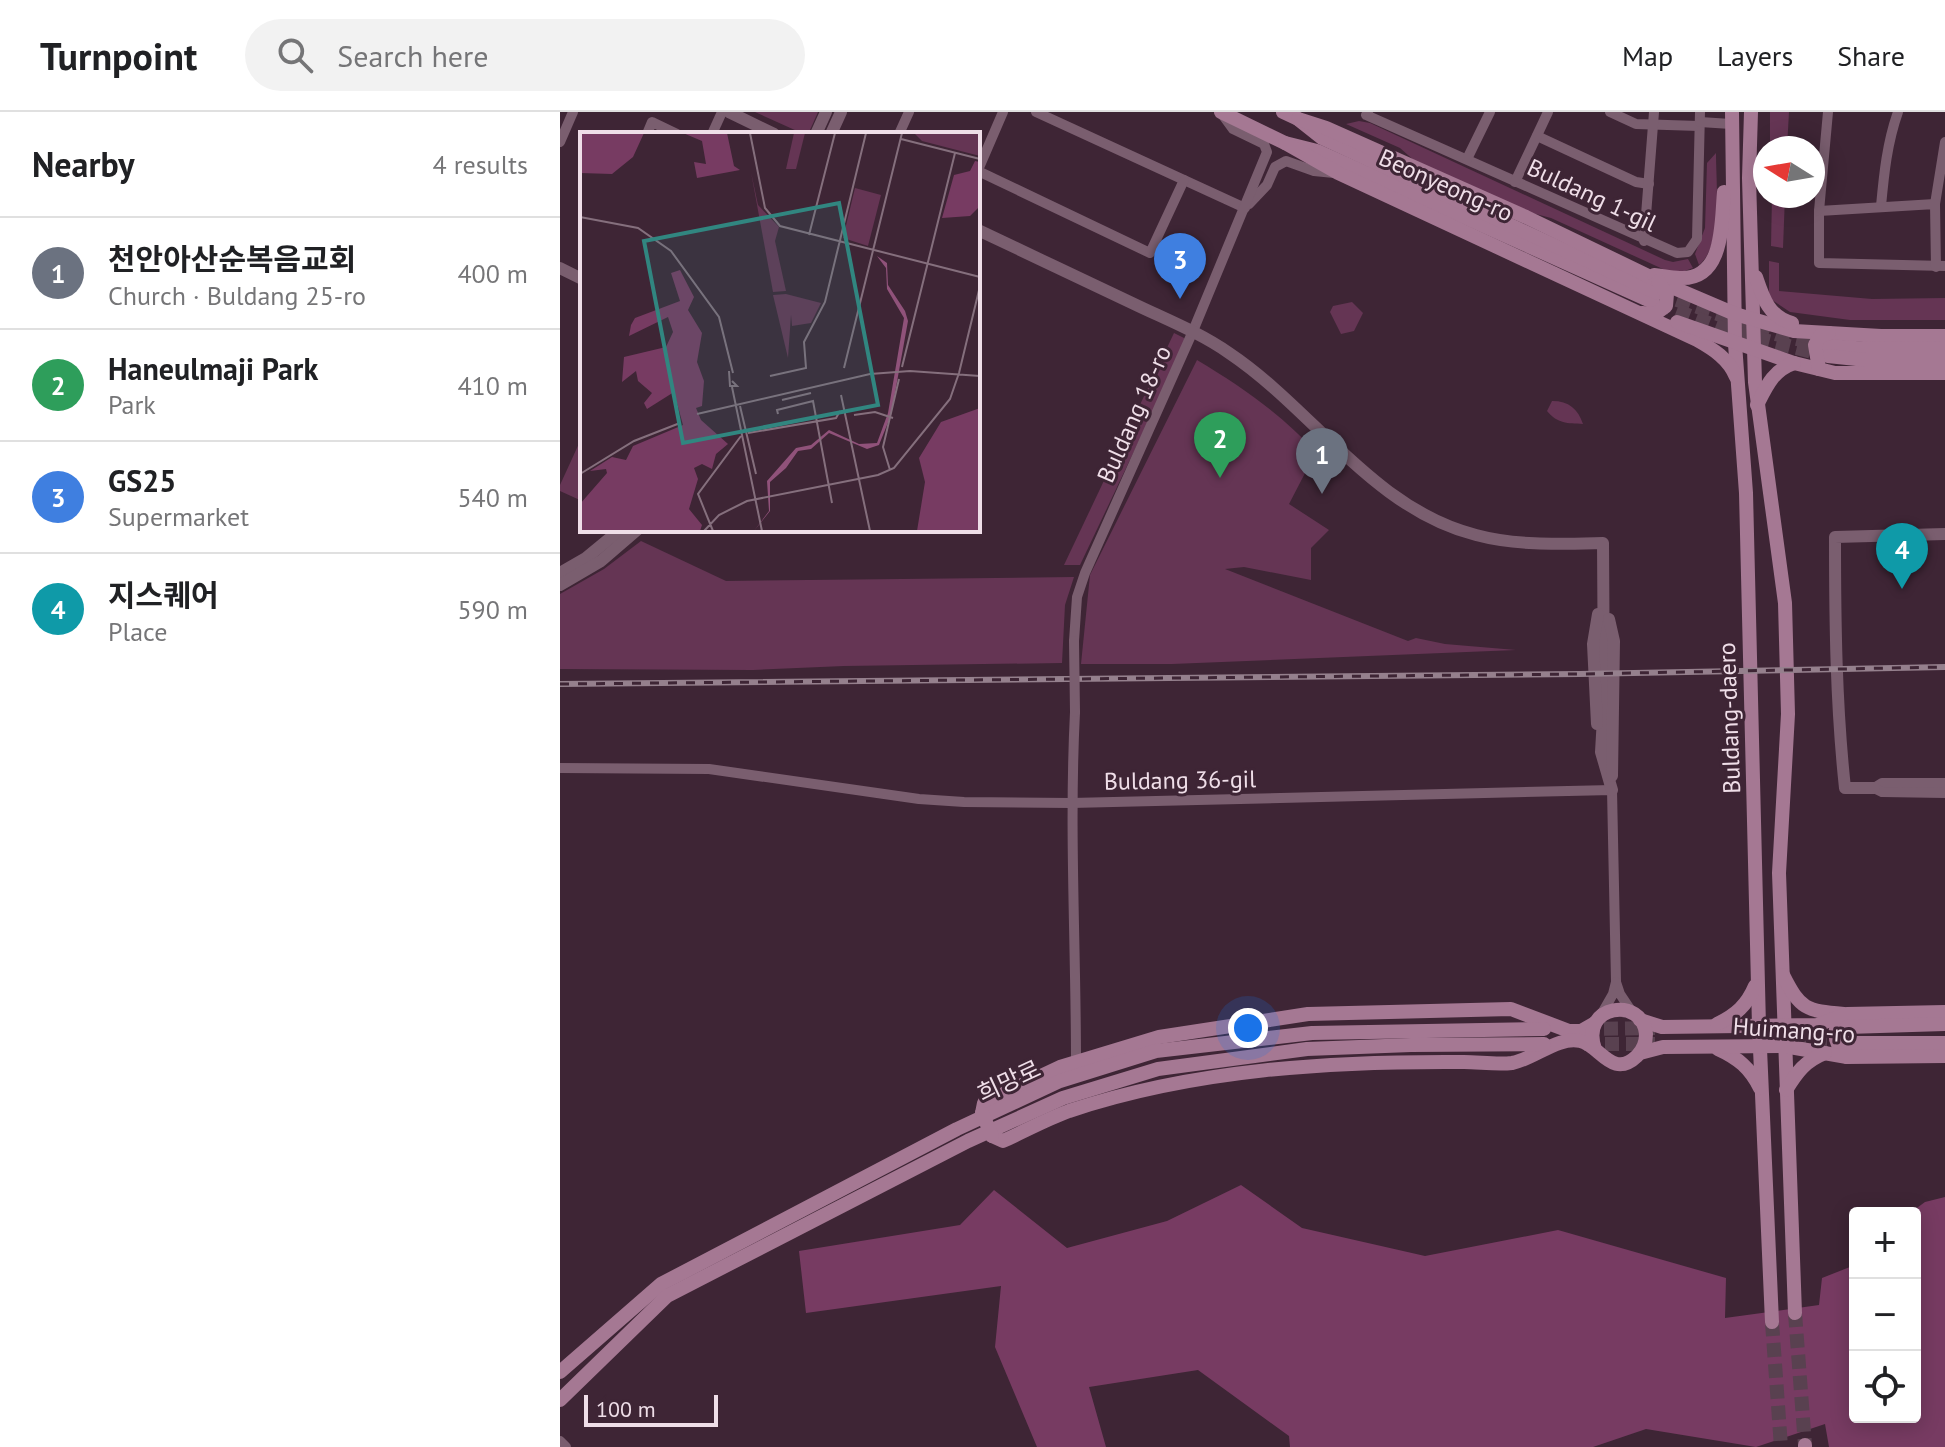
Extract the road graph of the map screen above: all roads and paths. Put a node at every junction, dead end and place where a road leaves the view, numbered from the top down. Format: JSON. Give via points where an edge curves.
{"nodes":[{"id":1,"x":573,"y":112,"type":"edge"},
{"id":2,"x":722,"y":112,"type":"edge"},
{"id":3,"x":729,"y":112,"type":"edge"},
{"id":4,"x":826,"y":112,"type":"edge"},
{"id":5,"x":841,"y":112,"type":"edge"},
{"id":6,"x":909,"y":112,"type":"edge"},
{"id":7,"x":1003,"y":112,"type":"edge"},
{"id":8,"x":1036,"y":112,"type":"edge"},
{"id":9,"x":1221,"y":112,"type":"edge"},
{"id":10,"x":1283,"y":112,"type":"edge"},
{"id":11,"x":1368,"y":112,"type":"edge"},
{"id":12,"x":1548,"y":112,"type":"edge"},
{"id":13,"x":1610,"y":112,"type":"edge"},
{"id":14,"x":1751,"y":112,"type":"edge"},
{"id":15,"x":1828,"y":112,"type":"edge"},
{"id":16,"x":1898,"y":112,"type":"edge"},
{"id":17,"x":1488,"y":113,"type":"edge"},
{"id":18,"x":1300,"y":116,"type":"edge"},
{"id":19,"x":1654,"y":118,"type":"edge"},
{"id":20,"x":1731,"y":118,"type":"edge"},
{"id":21,"x":1700,"y":120,"type":"edge"},
{"id":22,"x":648,"y":132,"type":"edge"},
{"id":23,"x":673,"y":132,"type":"edge"},
{"id":24,"x":713,"y":132,"type":"edge"},
{"id":25,"x":770,"y":132,"type":"edge"},
{"id":26,"x":817,"y":132,"type":"edge"},
{"id":27,"x":832,"y":132,"type":"edge"},
{"id":28,"x":900,"y":132,"type":"edge"},
{"id":29,"x":1537,"y":136,"type":"junction"},
{"id":30,"x":560,"y":142,"type":"edge"},
{"id":31,"x":1945,"y":142,"type":"edge"},
{"id":32,"x":1285,"y":143,"type":"junction"},
{"id":33,"x":1732,"y":153,"type":"junction"},
{"id":34,"x":1467,"y":159,"type":"junction"},
{"id":35,"x":980,"y":166,"type":"edge"},
{"id":36,"x":980,"y":172,"type":"edge"},
{"id":37,"x":1338,"y":173,"type":"junction"},
{"id":38,"x":1184,"y":180,"type":"junction"},
{"id":39,"x":1515,"y":182,"type":"junction"},
{"id":40,"x":1649,"y":184,"type":"junction"},
{"id":41,"x":1935,"y":204,"type":"junction"},
{"id":42,"x":1881,"y":206,"type":"junction"},
{"id":43,"x":1245,"y":208,"type":"junction"},
{"id":44,"x":1819,"y":211,"type":"junction"},
{"id":45,"x":980,"y":231,"type":"edge"},
{"id":46,"x":1644,"y":241,"type":"junction"},
{"id":47,"x":1750,"y":249,"type":"junction"},
{"id":48,"x":1941,"y":266,"type":"edge"},
{"id":49,"x":560,"y":268,"type":"edge"},
{"id":50,"x":580,"y":278,"type":"edge"},
{"id":51,"x":1651,"y":293,"type":"junction"},
{"id":52,"x":1735,"y":314,"type":"junction"},
{"id":53,"x":1753,"y":320,"type":"junction"},
{"id":54,"x":1193,"y":331,"type":"junction"},
{"id":55,"x":1944,"y":338,"type":"edge"},
{"id":56,"x":1735,"y":344,"type":"junction"},
{"id":57,"x":1830,"y":345,"type":"junction"},
{"id":58,"x":1753,"y":350,"type":"junction"},
{"id":59,"x":1945,"y":360,"type":"edge"},
{"id":60,"x":1794,"y":363,"type":"junction"},
{"id":61,"x":1819,"y":369,"type":"junction"},
{"id":62,"x":1942,"y":374,"type":"edge"},
{"id":63,"x":1737,"y":381,"type":"junction"},
{"id":64,"x":1757,"y":406,"type":"junction"},
{"id":65,"x":618,"y":532,"type":"edge"},
{"id":66,"x":635,"y":532,"type":"edge"},
{"id":67,"x":1945,"y":534,"type":"edge"},
{"id":68,"x":560,"y":573,"type":"edge"},
{"id":69,"x":560,"y":585,"type":"edge"},
{"id":70,"x":1604,"y":592,"type":"junction"},
{"id":71,"x":560,"y":768,"type":"edge"},
{"id":72,"x":1945,"y":783,"type":"edge"},
{"id":73,"x":1874,"y":788,"type":"junction"},
{"id":74,"x":1612,"y":790,"type":"junction"},
{"id":75,"x":1945,"y":793,"type":"edge"},
{"id":76,"x":1071,"y":803,"type":"junction"},
{"id":77,"x":1781,"y":971,"type":"junction"},
{"id":78,"x":1758,"y":978,"type":"junction"},
{"id":79,"x":1616,"y":982,"type":"junction"},
{"id":80,"x":1945,"y":1012,"type":"edge"},
{"id":81,"x":1637,"y":1016,"type":"junction"},
{"id":82,"x":1845,"y":1019,"type":"junction"},
{"id":83,"x":1598,"y":1020,"type":"junction"},
{"id":84,"x":1945,"y":1024,"type":"edge"},
{"id":85,"x":1713,"y":1026,"type":"junction"},
{"id":86,"x":1759,"y":1026,"type":"junction"},
{"id":87,"x":1783,"y":1026,"type":"junction"},
{"id":88,"x":1945,"y":1043,"type":"edge"},
{"id":89,"x":1784,"y":1046,"type":"junction"},
{"id":90,"x":1714,"y":1047,"type":"junction"},
{"id":91,"x":1759,"y":1047,"type":"junction"},
{"id":92,"x":1595,"y":1049,"type":"junction"},
{"id":93,"x":1847,"y":1050,"type":"junction"},
{"id":94,"x":1640,"y":1053,"type":"junction"},
{"id":95,"x":1825,"y":1053,"type":"junction"},
{"id":96,"x":1945,"y":1056,"type":"edge"},
{"id":97,"x":1076,"y":1062,"type":"junction"},
{"id":98,"x":1786,"y":1090,"type":"junction"},
{"id":99,"x":1761,"y":1091,"type":"junction"},
{"id":100,"x":1795,"y":1313,"type":"tunnel mouth"},
{"id":101,"x":1772,"y":1322,"type":"tunnel mouth"},
{"id":102,"x":560,"y":1372,"type":"edge"},
{"id":103,"x":560,"y":1400,"type":"edge"},
{"id":104,"x":560,"y":1441,"type":"edge"},
{"id":105,"x":566,"y":1447,"type":"edge"}],
"edges":[{"from":1,"to":30,"type":"street"},
{"from":2,"to":24,"type":"street"},
{"from":3,"to":25,"type":"street"},
{"from":4,"to":26,"type":"street"},
{"from":5,"to":27,"type":"street"},
{"from":6,"to":28,"type":"street"},
{"from":7,"to":35,"type":"street"},
{"from":8,"to":38,"type":"street"},
{"from":9,"to":32,"type":"main road","name":"Beonyeong-ro"},
{"from":9,"to":43,"type":"street","name":"Buldang 18-ro","via":[[1233,129],[1264,144],[1267,152]]},
{"from":10,"to":18,"type":"main road","name":"Beonyeong-ro"},
{"from":11,"to":34,"type":"street","name":"Buldang 1-gil"},
{"from":12,"to":29,"type":"street"},
{"from":13,"to":19,"type":"street","via":[[1636,124]]},
{"from":14,"to":47,"type":"main road"},
{"from":15,"to":44,"type":"street"},
{"from":16,"to":42,"type":"street"},
{"from":17,"to":34,"type":"street"},
{"from":18,"to":51,"type":"main road","via":[[1469,192]]},
{"from":18,"to":51,"type":"main road","name":"Beonyeong-ro","via":[[1322,138]]},
{"from":19,"to":21,"type":"street","via":[[1694,127]]},
{"from":19,"to":40,"type":"street"},
{"from":20,"to":21,"type":"street"},
{"from":20,"to":33,"type":"main road","name":"Buldang-daero"},
{"from":21,"to":46,"type":"street","name":"Buldang 1-gil","via":[[1694,246],[1677,253]]},
{"from":22,"to":23,"type":"street","via":[[652,122]]},
{"from":29,"to":39,"type":"street"},
{"from":29,"to":40,"type":"street"},
{"from":31,"to":41,"type":"street"},
{"from":32,"to":37,"type":"main road"},
{"from":32,"to":51,"type":"main road","name":"Beonyeong-ro","via":[[1317,151]]},
{"from":33,"to":51,"type":"main road","via":[[1719,248],[1709,267]]},
{"from":33,"to":52,"type":"main road","name":"Buldang-daero"},
{"from":34,"to":39,"type":"street","name":"Buldang 1-gil"},
{"from":36,"to":38,"type":"street","via":[[1150,253]]},
{"from":37,"to":43,"type":"street","via":[[1286,161],[1275,167],[1267,185]]},
{"from":37,"to":51,"type":"main road"},
{"from":38,"to":43,"type":"street"},
{"from":39,"to":46,"type":"street","name":"Buldang 1-gil"},
{"from":40,"to":46,"type":"street"},
{"from":41,"to":42,"type":"street"},
{"from":41,"to":48,"type":"street"},
{"from":42,"to":44,"type":"street"},
{"from":43,"to":54,"type":"street","name":"Buldang 18-ro"},
{"from":44,"to":48,"type":"street","via":[[1814,261]]},
{"from":45,"to":54,"type":"street"},
{"from":47,"to":53,"type":"main road"},
{"from":47,"to":57,"type":"main road","via":[[1756,278],[1775,316]]},
{"from":49,"to":50,"type":"street"},
{"from":51,"to":52,"type":"main road"},
{"from":51,"to":56,"type":"main road","via":[[1673,321]]},
{"from":51,"to":63,"type":"main road","via":[[1715,351]]},
{"from":52,"to":53,"type":"main road"},
{"from":52,"to":56,"type":"main road","name":"Buldang-daero"},
{"from":53,"to":57,"type":"main road"},
{"from":53,"to":58,"type":"main road"},
{"from":54,"to":70,"type":"street","via":[[1259,375],[1387,492],[1432,519],[1510,541],[1603,543]]},
{"from":54,"to":76,"type":"street","name":"Buldang 18-ro","bridge":true,"via":[[1077,597]]},
{"from":55,"to":57,"type":"main road","via":[[1881,336]]},
{"from":56,"to":58,"type":"main road"},
{"from":56,"to":63,"type":"main road","name":"Buldang-daero"},
{"from":57,"to":59,"type":"main road","via":[[1866,360]]},
{"from":57,"to":61,"type":"main road","via":[[1820,336],[1815,345]]},
{"from":58,"to":60,"type":"main road"},
{"from":58,"to":64,"type":"main road"},
{"from":60,"to":61,"type":"main road"},
{"from":60,"to":64,"type":"main road","via":[[1774,375]]},
{"from":61,"to":62,"type":"main road"},
{"from":63,"to":78,"type":"main road","name":"Buldang-daero","via":[[1746,493]]},
{"from":64,"to":77,"type":"main road","via":[[1785,603],[1788,714],[1779,873]]},
{"from":65,"to":68,"type":"street"},
{"from":66,"to":69,"type":"street","via":[[601,561]]},
{"from":67,"to":73,"type":"street","via":[[1835,537],[1845,788]]},
{"from":70,"to":74,"type":"street","via":[[1614,641]]},
{"from":70,"to":74,"type":"street","via":[[1601,752]]},
{"from":71,"to":76,"type":"street","name":"Buldang 36-gil","via":[[709,769],[919,799]]},
{"from":72,"to":73,"type":"street","via":[[1882,783]]},
{"from":73,"to":75,"type":"street"},
{"from":74,"to":76,"type":"street","name":"Buldang 36-gil"},
{"from":74,"to":79,"type":"street"},
{"from":76,"to":97,"type":"street","name":"Buldang 18-ro"},
{"from":77,"to":82,"type":"main road","name":"Huimang-ro","via":[[1805,1008]]},
{"from":77,"to":87,"type":"main road"},
{"from":78,"to":85,"type":"main road","via":[[1749,1000]]},
{"from":78,"to":86,"type":"main road","name":"Buldang-daero"},
{"from":79,"to":81,"type":"street"},
{"from":79,"to":83,"type":"street"},
{"from":80,"to":82,"type":"main road","name":"Huimang-ro"},
{"from":81,"to":83,"type":"main road","via":[[1617,1009]]},
{"from":81,"to":85,"type":"main road","name":"Huimang-ro","via":[[1654,1026]]},
{"from":81,"to":94,"type":"main road","via":[[1646,1036]]},
{"from":82,"to":84,"type":"main road","name":"Huimang-ro"},
{"from":82,"to":87,"type":"main road","name":"Huimang-ro"},
{"from":82,"to":93,"type":"main road","via":[[1835,1031],[1836,1042]]},
{"from":83,"to":92,"type":"main road"},
{"from":83,"to":97,"type":"main road","via":[[1581,1031],[1569,1031],[1511,1009],[1308,1014],[1159,1037]]},
{"from":85,"to":86,"type":"main road","name":"Huimang-ro"},
{"from":86,"to":87,"type":"main road","name":"Huimang-ro"},
{"from":86,"to":91,"type":"main road","name":"Buldang-daero"},
{"from":87,"to":89,"type":"main road"},
{"from":88,"to":93,"type":"main road"},
{"from":89,"to":91,"type":"main road","name":"Huimang-ro"},
{"from":89,"to":95,"type":"main road","name":"Huimang-ro"},
{"from":89,"to":98,"type":"main road"},
{"from":90,"to":91,"type":"main road","name":"Huimang-ro"},
{"from":90,"to":94,"type":"main road","name":"Huimang-ro"},
{"from":90,"to":99,"type":"main road","via":[[1735,1056],[1752,1072]]},
{"from":91,"to":99,"type":"main road","name":"Buldang-daero"},
{"from":92,"to":94,"type":"main road","via":[[1617,1064]]},
{"from":92,"to":97,"type":"main road","bridge":true,"via":[[1569,1041],[1513,1063],[1311,1065],[1165,1084],[1068,1112],[1003,1141],[992,1136],[982,1113],[984,1103]]},
{"from":93,"to":95,"type":"main road","name":"Huimang-ro"},
{"from":93,"to":96,"type":"main road","name":"Huimang-ro"},
{"from":95,"to":98,"type":"main road","via":[[1799,1069]]},
{"from":98,"to":100,"type":"main road"},
{"from":99,"to":101,"type":"main road","name":"Buldang-daero"},
{"from":102,"to":103,"type":"main road","name":"희망로","via":[[661,1284],[1060,1081],[1156,1051],[1312,1033],[1544,1036],[1307,1049],[1158,1069],[1063,1098],[968,1141],[667,1296]]},
{"from":104,"to":105,"type":"street"}]}
